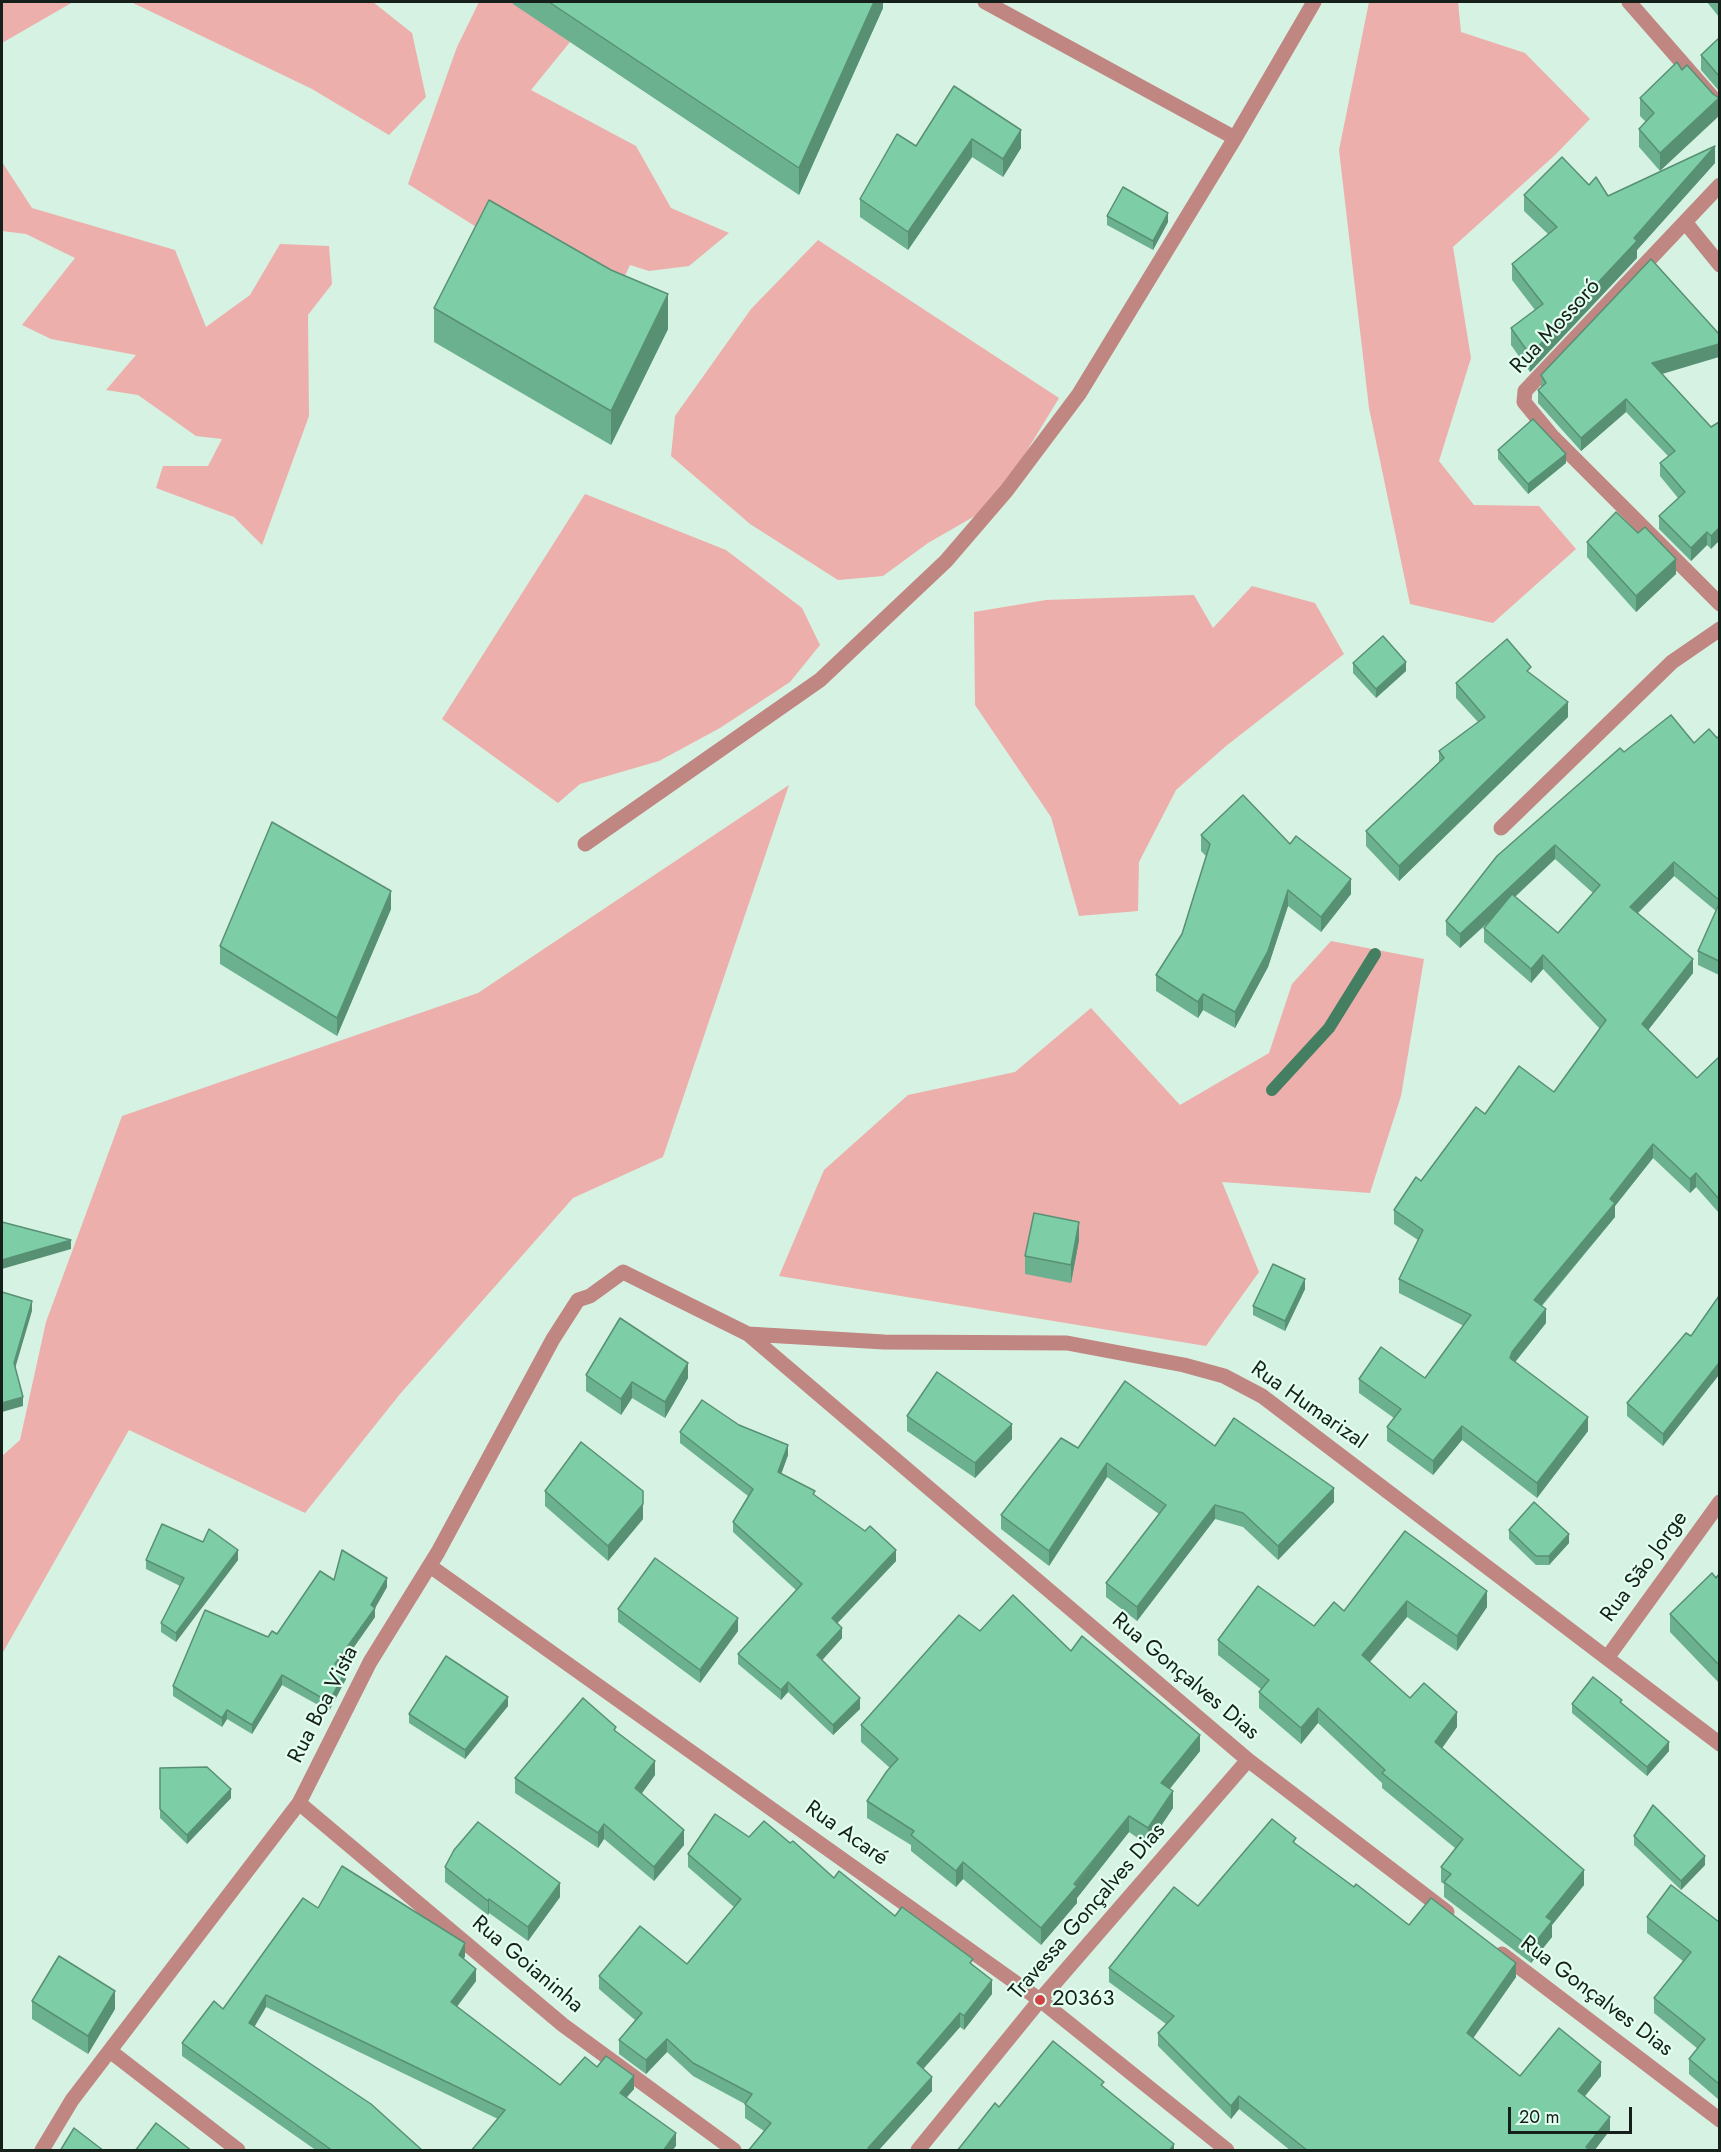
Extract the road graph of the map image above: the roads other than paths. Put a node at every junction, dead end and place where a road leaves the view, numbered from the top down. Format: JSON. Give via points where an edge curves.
{"nodes":[{"id":1,"x":985,"y":2,"type":"edge"},
{"id":2,"x":1314,"y":2,"type":"edge"},
{"id":3,"x":1629,"y":2,"type":"edge"},
{"id":4,"x":1719,"y":106,"type":"edge"},
{"id":5,"x":1235,"y":138,"type":"junction"},
{"id":6,"x":1719,"y":185,"type":"edge"},
{"id":7,"x":1685,"y":222,"type":"junction"},
{"id":8,"x":1719,"y":265,"type":"edge"},
{"id":9,"x":1719,"y":604,"type":"edge"},
{"id":10,"x":1719,"y":629,"type":"edge"},
{"id":11,"x":1501,"y":828,"type":"dead end"},
{"id":12,"x":585,"y":844,"type":"dead end"},
{"id":13,"x":623,"y":1272,"type":"joint"},
{"id":14,"x":748,"y":1334,"type":"junction"},
{"id":15,"x":1719,"y":1502,"type":"edge"},
{"id":16,"x":430,"y":1566,"type":"junction"},
{"id":17,"x":1607,"y":1658,"type":"junction"},
{"id":18,"x":1719,"y":1744,"type":"edge"},
{"id":19,"x":1248,"y":1760,"type":"junction"},
{"id":20,"x":299,"y":1803,"type":"junction"},
{"id":21,"x":1455,"y":1919,"type":"edge"},
{"id":22,"x":1493,"y":1947,"type":"edge"},
{"id":23,"x":1040,"y":2000,"type":"junction"},
{"id":24,"x":110,"y":2051,"type":"junction"},
{"id":25,"x":1719,"y":2120,"type":"edge"},
{"id":26,"x":42,"y":2151,"type":"edge"},
{"id":27,"x":238,"y":2151,"type":"edge"},
{"id":28,"x":734,"y":2151,"type":"edge"},
{"id":29,"x":918,"y":2151,"type":"edge"},
{"id":30,"x":1227,"y":2151,"type":"edge"}],
"edges":[{"from":1,"to":5,"type":"street"},
{"from":2,"to":5,"type":"street"},
{"from":3,"to":4,"type":"street"},
{"from":5,"to":12,"type":"street","via":[[1079,394],[1007,490],[946,561],[820,680]]},
{"from":6,"to":7,"type":"street","name":"Rua Mossoró"},
{"from":7,"to":8,"type":"street"},
{"from":7,"to":9,"type":"street","name":"Rua Mossoró","via":[[1525,391],[1524,402],[1552,436]]},
{"from":10,"to":11,"type":"street","via":[[1672,662]]},
{"from":13,"to":14,"type":"street","name":"Rua Gonçalves Dias"},
{"from":13,"to":16,"type":"street","name":"Rua Boa Vista","via":[[590,1296],[582,1297],[572,1308]]},
{"from":14,"to":17,"type":"street","name":"Rua Humarizal","via":[[884,1342],[1067,1343],[1224,1376],[1262,1396]]},
{"from":14,"to":19,"type":"street","name":"Rua Gonçalves Dias"},
{"from":15,"to":17,"type":"street","name":"Rua São Jorge"},
{"from":16,"to":20,"type":"street","name":"Rua Boa Vista","via":[[370,1662]]},
{"from":16,"to":23,"type":"street","name":"Rua Acaré"},
{"from":17,"to":18,"type":"street","name":"Rua Humarizal"},
{"from":19,"to":21,"type":"street","name":"Rua Gonçalves Dias"},
{"from":19,"to":23,"type":"street","name":"Travessa Gonçalves Dias"},
{"from":20,"to":24,"type":"street","name":"Rua Boa Vista"},
{"from":20,"to":28,"type":"street","name":"Rua Goianinha","via":[[563,2025]]},
{"from":22,"to":25,"type":"street","name":"Rua Gonçalves Dias"},
{"from":23,"to":29,"type":"street","name":"Travessa Gonçalves Dias"},
{"from":23,"to":30,"type":"street","name":"Rua Acaré"},
{"from":24,"to":26,"type":"street","name":"Rua Boa Vista","via":[[72,2100]]},
{"from":24,"to":27,"type":"street"}]}
